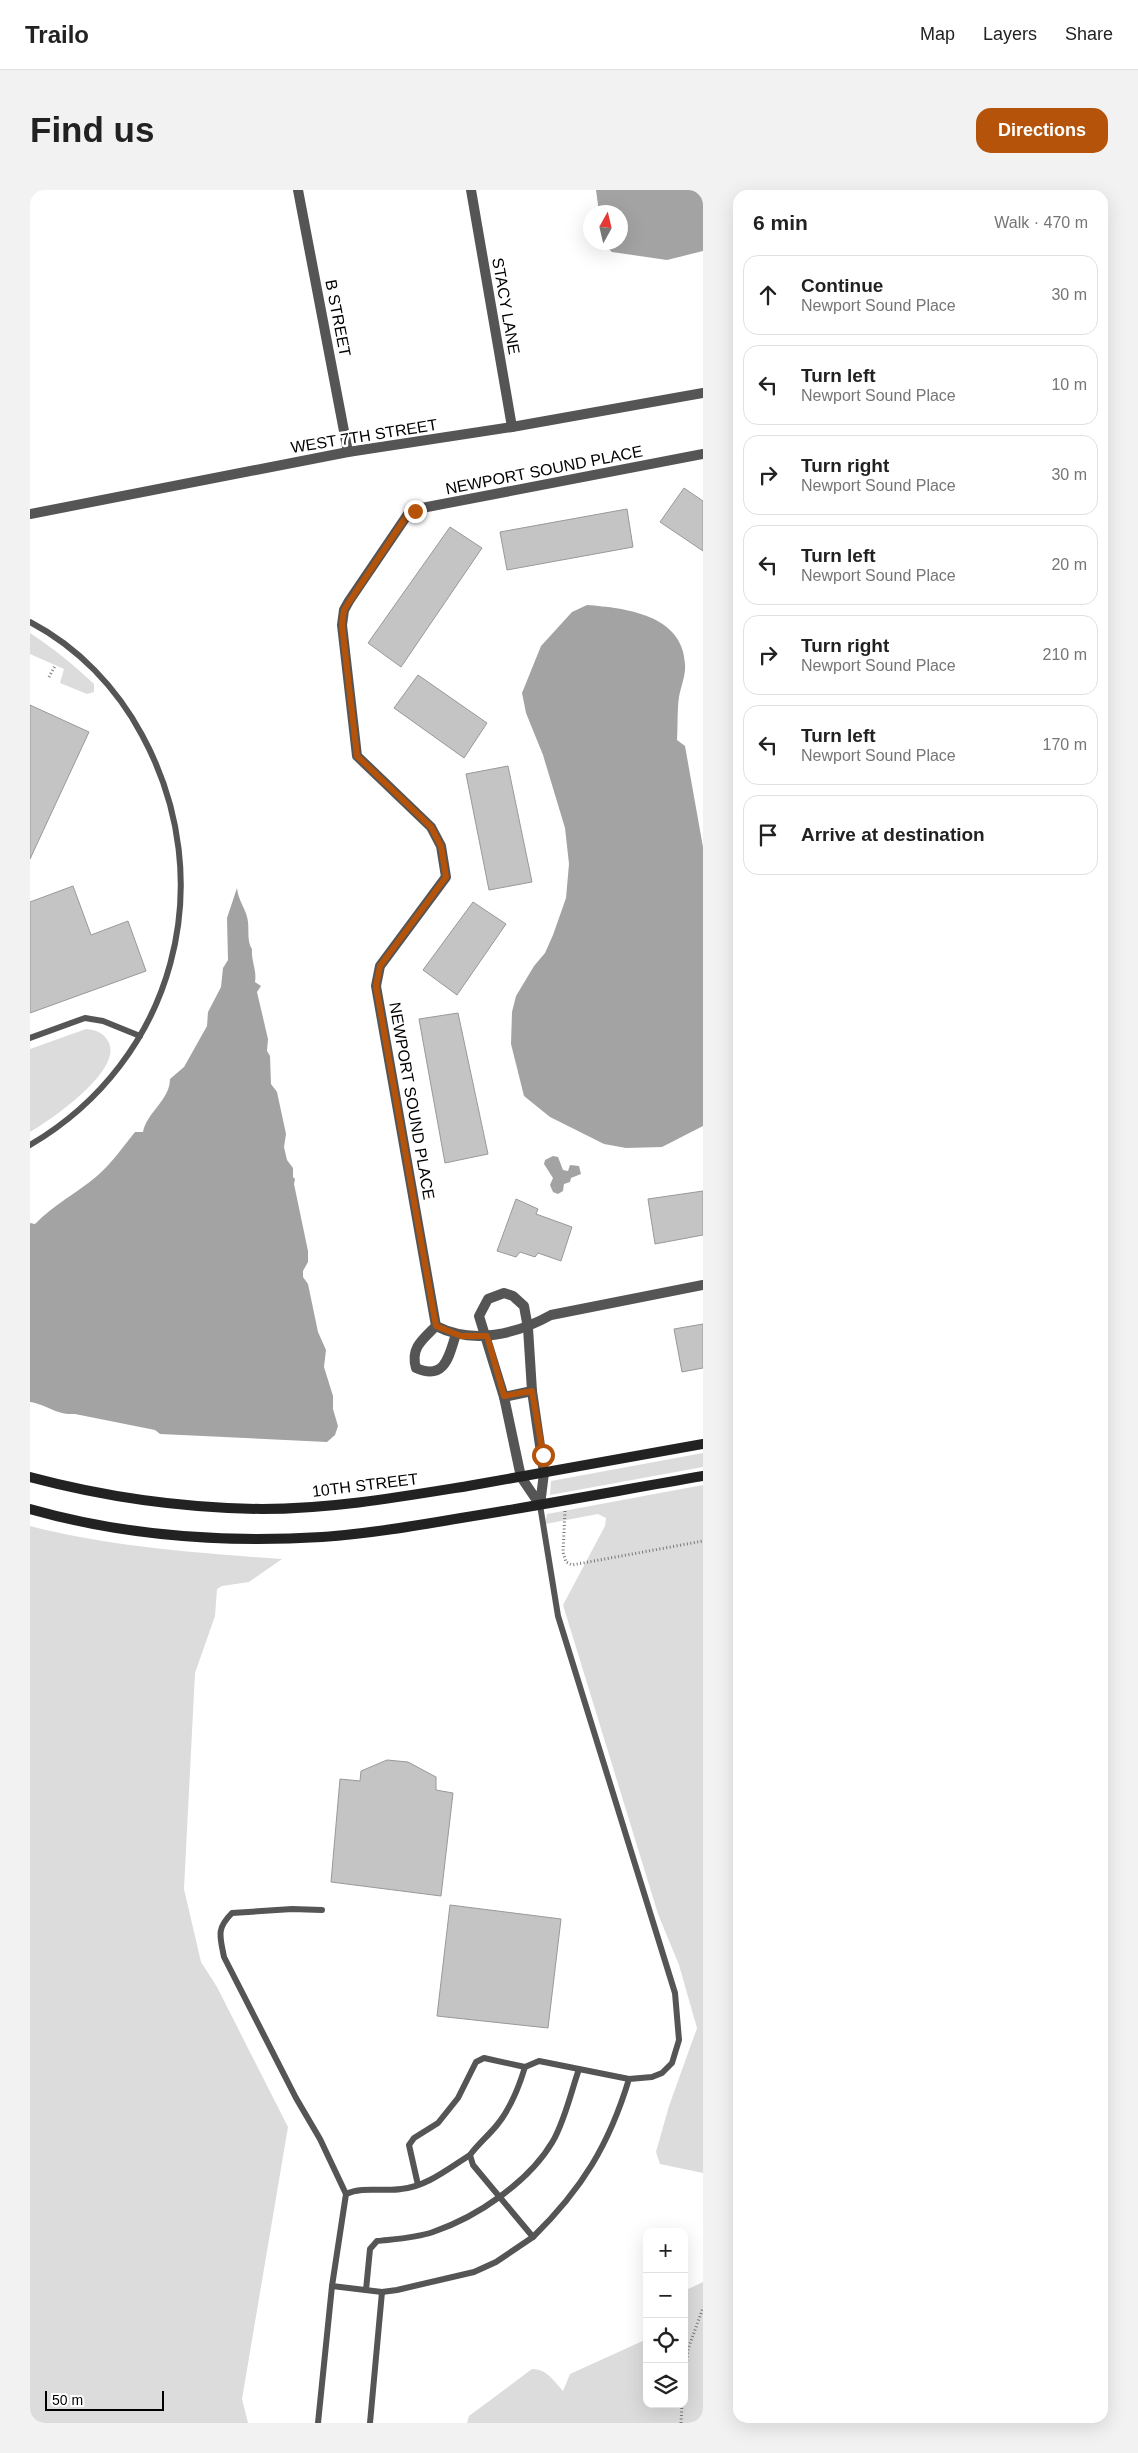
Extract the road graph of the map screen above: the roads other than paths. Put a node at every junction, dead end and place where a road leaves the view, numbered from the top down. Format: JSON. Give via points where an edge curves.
{"nodes":[{"id":1,"x":298,"y":190,"type":"edge"},
{"id":2,"x":471,"y":190,"type":"edge"},
{"id":3,"x":703,"y":393,"type":"edge"},
{"id":4,"x":512,"y":427,"type":"junction"},
{"id":5,"x":348,"y":452,"type":"junction"},
{"id":6,"x":703,"y":454,"type":"edge"},
{"id":7,"x":30,"y":514,"type":"edge"},
{"id":8,"x":30,"y":622,"type":"edge"},
{"id":9,"x":140,"y":1036,"type":"junction"},
{"id":10,"x":30,"y":1038,"type":"edge"},
{"id":11,"x":30,"y":1145,"type":"edge"},
{"id":12,"x":703,"y":1286,"type":"edge"},
{"id":13,"x":436,"y":1326,"type":"junction"},
{"id":14,"x":528,"y":1328,"type":"junction"},
{"id":15,"x":456,"y":1334,"type":"junction"},
{"id":16,"x":487,"y":1336,"type":"junction"},
{"id":17,"x":532,"y":1391,"type":"junction"},
{"id":18,"x":504,"y":1396,"type":"junction"},
{"id":19,"x":703,"y":1444,"type":"edge"},
{"id":20,"x":544,"y":1473,"type":"junction"},
{"id":21,"x":703,"y":1476,"type":"edge"},
{"id":22,"x":30,"y":1477,"type":"edge"},
{"id":23,"x":520,"y":1477,"type":"junction"},
{"id":24,"x":540,"y":1505,"type":"junction"},
{"id":25,"x":30,"y":1509,"type":"edge"},
{"id":26,"x":322,"y":1910,"type":"dead end"},
{"id":27,"x":525,"y":2067,"type":"junction"},
{"id":28,"x":579,"y":2069,"type":"junction"},
{"id":29,"x":629,"y":2079,"type":"junction"},
{"id":30,"x":470,"y":2155,"type":"junction"},
{"id":31,"x":418,"y":2185,"type":"junction"},
{"id":32,"x":346,"y":2194,"type":"junction"},
{"id":33,"x":500,"y":2198,"type":"junction"},
{"id":34,"x":533,"y":2237,"type":"junction"},
{"id":35,"x":332,"y":2286,"type":"junction"},
{"id":36,"x":366,"y":2290,"type":"junction"},
{"id":37,"x":382,"y":2292,"type":"junction"},
{"id":38,"x":318,"y":2423,"type":"edge"},
{"id":39,"x":370,"y":2423,"type":"edge"}],
"edges":[{"from":1,"to":5,"type":"street","name":"B STREET"},
{"from":2,"to":4,"type":"street","name":"STACY LANE"},
{"from":3,"to":4,"type":"street","name":"WEST 7TH STREET"},
{"from":4,"to":5,"type":"street","name":"WEST 7TH STREET"},
{"from":5,"to":7,"type":"street","name":"WEST 7TH STREET"},
{"from":6,"to":13,"type":"street","name":"NEWPORT SOUND PLACE","via":[[408,514],[344,610],[342,625],[357,756],[431,827],[445,862],[446,877],[380,966],[376,986]]},
{"from":8,"to":9,"type":"lane","via":[[74,650],[123,704],[151,751],[171,806],[181,869],[178,933],[165,982]]},
{"from":9,"to":10,"type":"lane","via":[[103,1021],[86,1018]]},
{"from":9,"to":11,"type":"lane","via":[[100,1091],[69,1119]]},
{"from":12,"to":14,"type":"street","via":[[551,1315]]},
{"from":13,"to":15,"type":"street"},
{"from":13,"to":15,"type":"street","via":[[417,1344],[413,1357],[416,1368],[427,1373],[438,1370],[446,1362]]},
{"from":14,"to":16,"type":"street"},
{"from":14,"to":16,"type":"street","via":[[519,1300],[499,1294],[488,1299],[480,1311]]},
{"from":14,"to":17,"type":"street"},
{"from":15,"to":16,"type":"street"},
{"from":16,"to":18,"type":"street"},
{"from":17,"to":18,"type":"street"},
{"from":17,"to":20,"type":"street"},
{"from":18,"to":23,"type":"street"},
{"from":19,"to":20,"type":"street","name":"10TH STREET"},
{"from":20,"to":23,"type":"street","name":"10TH STREET"},
{"from":20,"to":24,"type":"street"},
{"from":21,"to":24,"type":"street"},
{"from":22,"to":23,"type":"street","name":"10TH STREET","via":[[122,1497],[196,1506],[262,1509],[410,1496]]},
{"from":23,"to":24,"type":"street"},
{"from":24,"to":25,"type":"street","via":[[324,1537],[250,1540],[126,1530]]},
{"from":24,"to":29,"type":"lane","via":[[558,1616],[675,1993],[679,2040],[672,2063],[652,2077]]},
{"from":26,"to":32,"type":"lane","via":[[232,1913],[219,1932],[224,1957]]},
{"from":27,"to":28,"type":"lane","via":[[539,2061]]},
{"from":27,"to":30,"type":"lane","via":[[520,2084],[497,2125]]},
{"from":27,"to":31,"type":"lane","via":[[484,2058],[476,2062],[458,2098],[438,2123],[414,2138],[409,2146]]},
{"from":28,"to":29,"type":"lane"},
{"from":28,"to":33,"type":"lane","via":[[554,2140],[543,2156]]},
{"from":29,"to":34,"type":"lane","via":[[617,2118],[597,2159],[561,2210]]},
{"from":30,"to":31,"type":"lane"},
{"from":30,"to":33,"type":"lane","via":[[473,2165]]},
{"from":31,"to":32,"type":"lane","via":[[402,2189],[354,2190]]},
{"from":32,"to":35,"type":"lane"},
{"from":33,"to":34,"type":"lane"},
{"from":33,"to":36,"type":"lane","via":[[468,2218],[432,2233],[377,2241],[370,2249]]},
{"from":34,"to":37,"type":"lane","via":[[496,2262],[474,2272]]},
{"from":35,"to":36,"type":"lane"},
{"from":35,"to":38,"type":"lane"},
{"from":36,"to":37,"type":"lane"},
{"from":37,"to":39,"type":"lane"}]}
